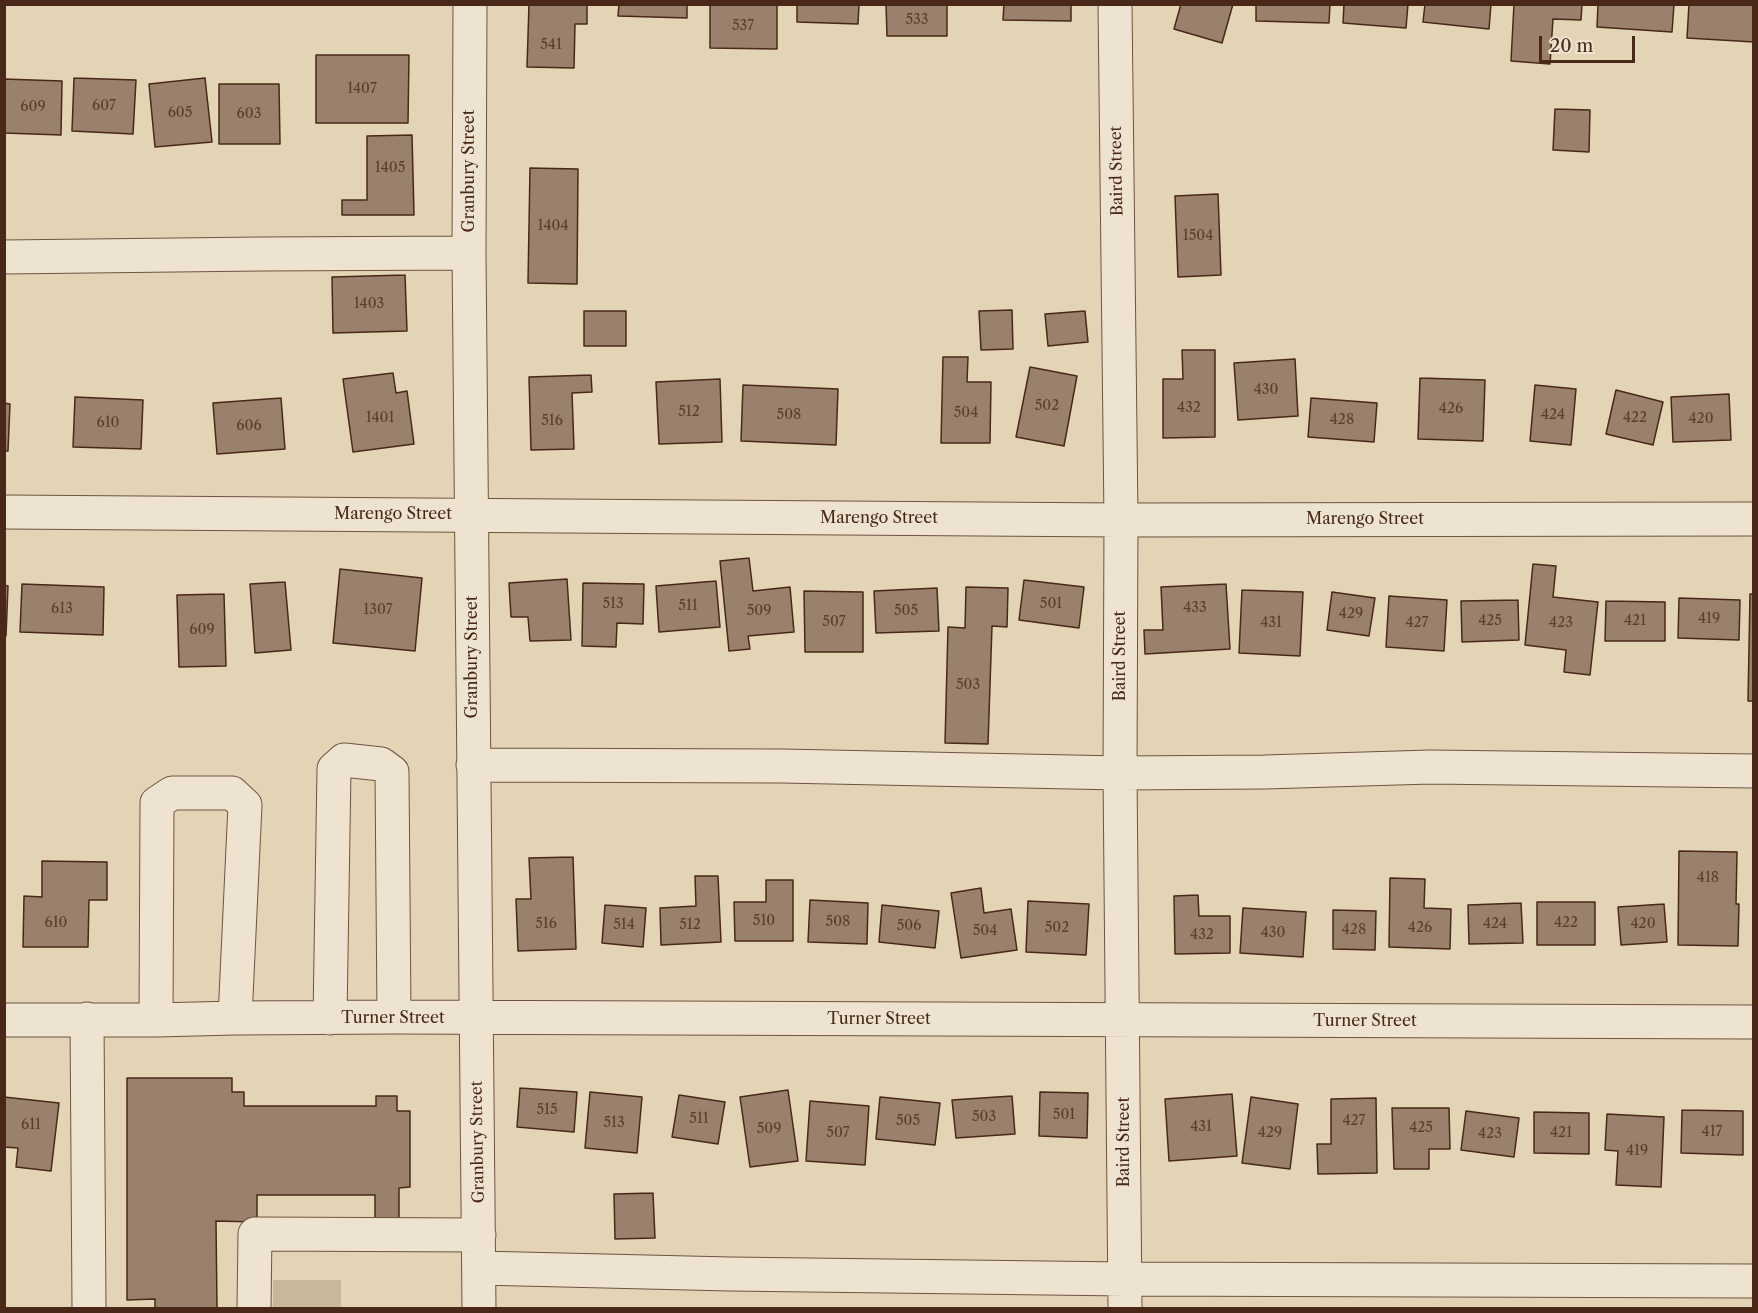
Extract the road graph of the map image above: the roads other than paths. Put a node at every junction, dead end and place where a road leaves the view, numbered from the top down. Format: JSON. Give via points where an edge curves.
{"nodes":[{"id":1,"x":470,"y":4,"type":"edge"},
{"id":2,"x":1115,"y":4,"type":"edge"},
{"id":3,"x":469,"y":253,"type":"junction"},
{"id":4,"x":4,"y":258,"type":"edge"},
{"id":5,"x":4,"y":512,"type":"edge"},
{"id":6,"x":471,"y":514,"type":"junction"},
{"id":7,"x":1754,"y":519,"type":"edge"},
{"id":8,"x":1121,"y":520,"type":"junction"},
{"id":9,"x":473,"y":765,"type":"junction"},
{"id":10,"x":1754,"y":771,"type":"edge"},
{"id":11,"x":1120,"y":773,"type":"junction"},
{"id":12,"x":394,"y":1017,"type":"junction"},
{"id":13,"x":476,"y":1017,"type":"junction"},
{"id":14,"x":235,"y":1018,"type":"junction"},
{"id":15,"x":330,"y":1018,"type":"junction"},
{"id":16,"x":87,"y":1019,"type":"junction"},
{"id":17,"x":4,"y":1020,"type":"edge"},
{"id":18,"x":156,"y":1020,"type":"junction"},
{"id":19,"x":1123,"y":1020,"type":"junction"},
{"id":20,"x":1754,"y":1023,"type":"edge"},
{"id":21,"x":479,"y":1235,"type":"junction"},
{"id":22,"x":479,"y":1268,"type":"junction"},
{"id":23,"x":1754,"y":1281,"type":"edge"},
{"id":24,"x":1125,"y":1294,"type":"edge"},
{"id":25,"x":89,"y":1308,"type":"edge"},
{"id":26,"x":254,"y":1308,"type":"edge"},
{"id":27,"x":479,"y":1308,"type":"edge"}],
"edges":[{"from":1,"to":3,"type":"street","name":"Granbury Street"},
{"from":2,"to":8,"type":"street","name":"Baird Street"},
{"from":3,"to":4,"type":"street"},
{"from":3,"to":6,"type":"street","name":"Granbury Street"},
{"from":5,"to":6,"type":"street","name":"Marengo Street"},
{"from":6,"to":8,"type":"street","name":"Marengo Street"},
{"from":6,"to":9,"type":"street","name":"Granbury Street"},
{"from":7,"to":8,"type":"street","name":"Marengo Street"},
{"from":8,"to":11,"type":"street","name":"Baird Street"},
{"from":9,"to":11,"type":"street","via":[[782,765]]},
{"from":9,"to":13,"type":"street","name":"Granbury Street"},
{"from":10,"to":11,"type":"street","via":[[1430,767]]},
{"from":11,"to":19,"type":"street","name":"Baird Street"},
{"from":12,"to":13,"type":"street","name":"Turner Street"},
{"from":12,"to":15,"type":"street","name":"Turner Street"},
{"from":12,"to":15,"type":"street","via":[[392,772],[381,764],[344,760],[334,769]]},
{"from":13,"to":19,"type":"street","name":"Turner Street"},
{"from":13,"to":21,"type":"street","name":"Granbury Street"},
{"from":14,"to":15,"type":"street","name":"Turner Street"},
{"from":14,"to":18,"type":"street","name":"Turner Street"},
{"from":14,"to":18,"type":"street","via":[[245,805],[232,793],[172,793],[157,803]]},
{"from":16,"to":17,"type":"street","name":"Turner Street"},
{"from":16,"to":18,"type":"street","name":"Turner Street"},
{"from":16,"to":25,"type":"street"},
{"from":19,"to":20,"type":"street","name":"Turner Street"},
{"from":19,"to":24,"type":"street","name":"Baird Street"},
{"from":21,"to":22,"type":"street","name":"Granbury Street"},
{"from":21,"to":26,"type":"street","via":[[255,1233]]},
{"from":22,"to":24,"type":"street","via":[[730,1274]]},
{"from":22,"to":27,"type":"street","name":"Granbury Street"},
{"from":23,"to":24,"type":"street"}]}
